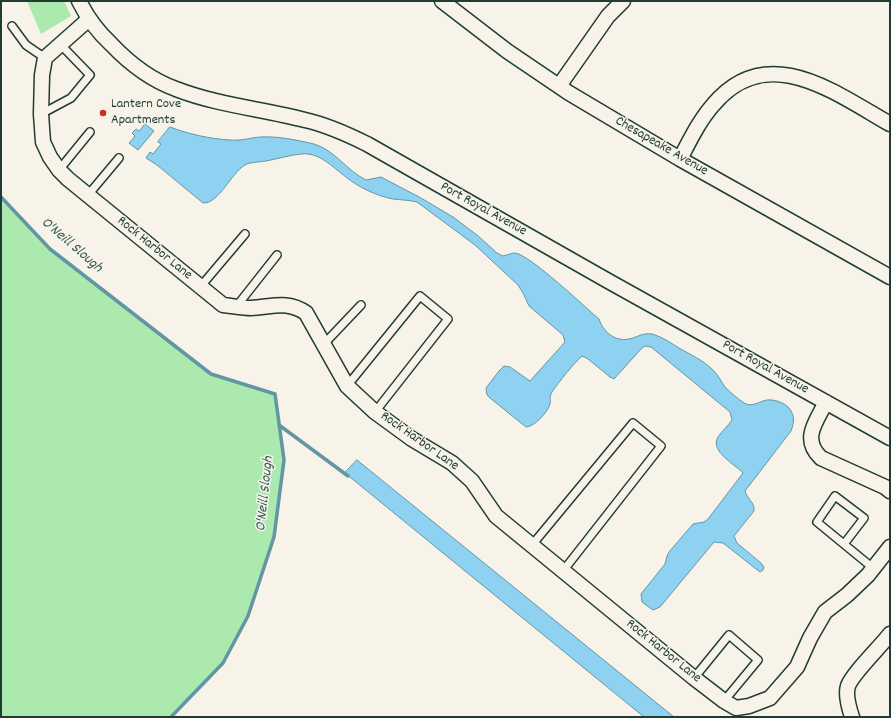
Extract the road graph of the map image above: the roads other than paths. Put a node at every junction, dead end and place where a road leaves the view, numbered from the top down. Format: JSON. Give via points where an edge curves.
{"nodes":[{"id":1,"x":79,"y":1,"type":"edge"},
{"id":2,"x":623,"y":1,"type":"edge"},
{"id":3,"x":444,"y":2,"type":"edge"},
{"id":4,"x":89,"y":19,"type":"junction"},
{"id":5,"x":12,"y":26,"type":"dead end"},
{"id":6,"x":60,"y":44,"type":"junction"},
{"id":7,"x":45,"y":58,"type":"junction"},
{"id":8,"x":559,"y":86,"type":"junction"},
{"id":9,"x":41,"y":114,"type":"junction"},
{"id":10,"x":890,"y":124,"type":"edge"},
{"id":11,"x":90,"y":132,"type":"dead end"},
{"id":12,"x":119,"y":158,"type":"dead end"},
{"id":13,"x":680,"y":159,"type":"junction"},
{"id":14,"x":59,"y":170,"type":"junction"},
{"id":15,"x":88,"y":195,"type":"junction"},
{"id":16,"x":245,"y":234,"type":"dead end"},
{"id":17,"x":277,"y":255,"type":"dead end"},
{"id":18,"x":890,"y":278,"type":"edge"},
{"id":19,"x":201,"y":286,"type":"junction"},
{"id":20,"x":361,"y":305,"type":"dead end"},
{"id":21,"x":236,"y":307,"type":"junction"},
{"id":22,"x":323,"y":345,"type":"junction"},
{"id":23,"x":347,"y":386,"type":"junction"},
{"id":24,"x":826,"y":402,"type":"junction"},
{"id":25,"x":375,"y":412,"type":"junction"},
{"id":26,"x":890,"y":438,"type":"edge"},
{"id":27,"x":890,"y":491,"type":"edge"},
{"id":28,"x":844,"y":544,"type":"junction"},
{"id":29,"x":532,"y":545,"type":"junction"},
{"id":30,"x":890,"y":547,"type":"edge"},
{"id":31,"x":873,"y":568,"type":"junction"},
{"id":32,"x":563,"y":571,"type":"junction"},
{"id":33,"x":890,"y":634,"type":"edge"},
{"id":34,"x":694,"y":678,"type":"junction"},
{"id":35,"x":724,"y":701,"type":"junction"},
{"id":36,"x":852,"y":717,"type":"edge"}],
"edges":[{"from":1,"to":4,"type":"street","name":"Port Royal Avenue"},
{"from":2,"to":8,"type":"street","via":[[608,16]]},
{"from":3,"to":8,"type":"street","name":"Chesapeake Avenue","via":[[507,51]]},
{"from":4,"to":6,"type":"street"},
{"from":4,"to":24,"type":"street","name":"Port Royal Avenue","via":[[118,51],[155,79],[176,89],[217,101],[336,129],[361,141]]},
{"from":5,"to":7,"type":"lane","via":[[26,45]]},
{"from":6,"to":7,"type":"street"},
{"from":6,"to":9,"type":"lane","via":[[90,75],[71,98]]},
{"from":7,"to":9,"type":"street","name":"Rock Harbor Lane"},
{"from":8,"to":13,"type":"street","name":"Chesapeake Avenue"},
{"from":9,"to":14,"type":"street","name":"Rock Harbor Lane","via":[[43,142]]},
{"from":10,"to":13,"type":"street","via":[[809,80],[773,74],[754,77],[732,87],[714,104]]},
{"from":11,"to":14,"type":"lane"},
{"from":12,"to":15,"type":"lane"},
{"from":13,"to":18,"type":"street","name":"Chesapeake Avenue"},
{"from":14,"to":15,"type":"street","name":"Rock Harbor Lane"},
{"from":15,"to":19,"type":"street","name":"Rock Harbor Lane"},
{"from":16,"to":19,"type":"lane"},
{"from":17,"to":21,"type":"lane"},
{"from":19,"to":21,"type":"street","name":"Rock Harbor Lane","via":[[223,305]]},
{"from":20,"to":22,"type":"lane"},
{"from":21,"to":22,"type":"street","name":"Rock Harbor Lane","via":[[298,308],[306,313]]},
{"from":22,"to":23,"type":"street","name":"Rock Harbor Lane"},
{"from":23,"to":25,"type":"street","name":"Rock Harbor Lane"},
{"from":23,"to":25,"type":"lane","via":[[420,296],[448,319]]},
{"from":24,"to":26,"type":"street","name":"Port Royal Avenue"},
{"from":24,"to":27,"type":"street","via":[[812,428],[812,445],[817,454]]},
{"from":25,"to":29,"type":"street","name":"Rock Harbor Lane","via":[[412,439],[452,463],[472,481],[496,516]]},
{"from":28,"to":28,"type":"lane","via":[[817,522],[836,496],[864,518]]},
{"from":28,"to":31,"type":"lane"},
{"from":29,"to":32,"type":"street","name":"Rock Harbor Lane"},
{"from":29,"to":32,"type":"lane","via":[[633,423],[661,446]]},
{"from":30,"to":31,"type":"street","name":"Rock Harbor Lane"},
{"from":31,"to":35,"type":"street","name":"Rock Harbor Lane","via":[[847,595],[825,612],[797,667],[770,698],[750,706],[736,708]]},
{"from":32,"to":34,"type":"street","name":"Rock Harbor Lane"},
{"from":33,"to":36,"type":"street","via":[[855,674],[848,686]]},
{"from":34,"to":35,"type":"street","name":"Rock Harbor Lane"},
{"from":34,"to":35,"type":"lane","via":[[729,635],[758,660]]}]}
